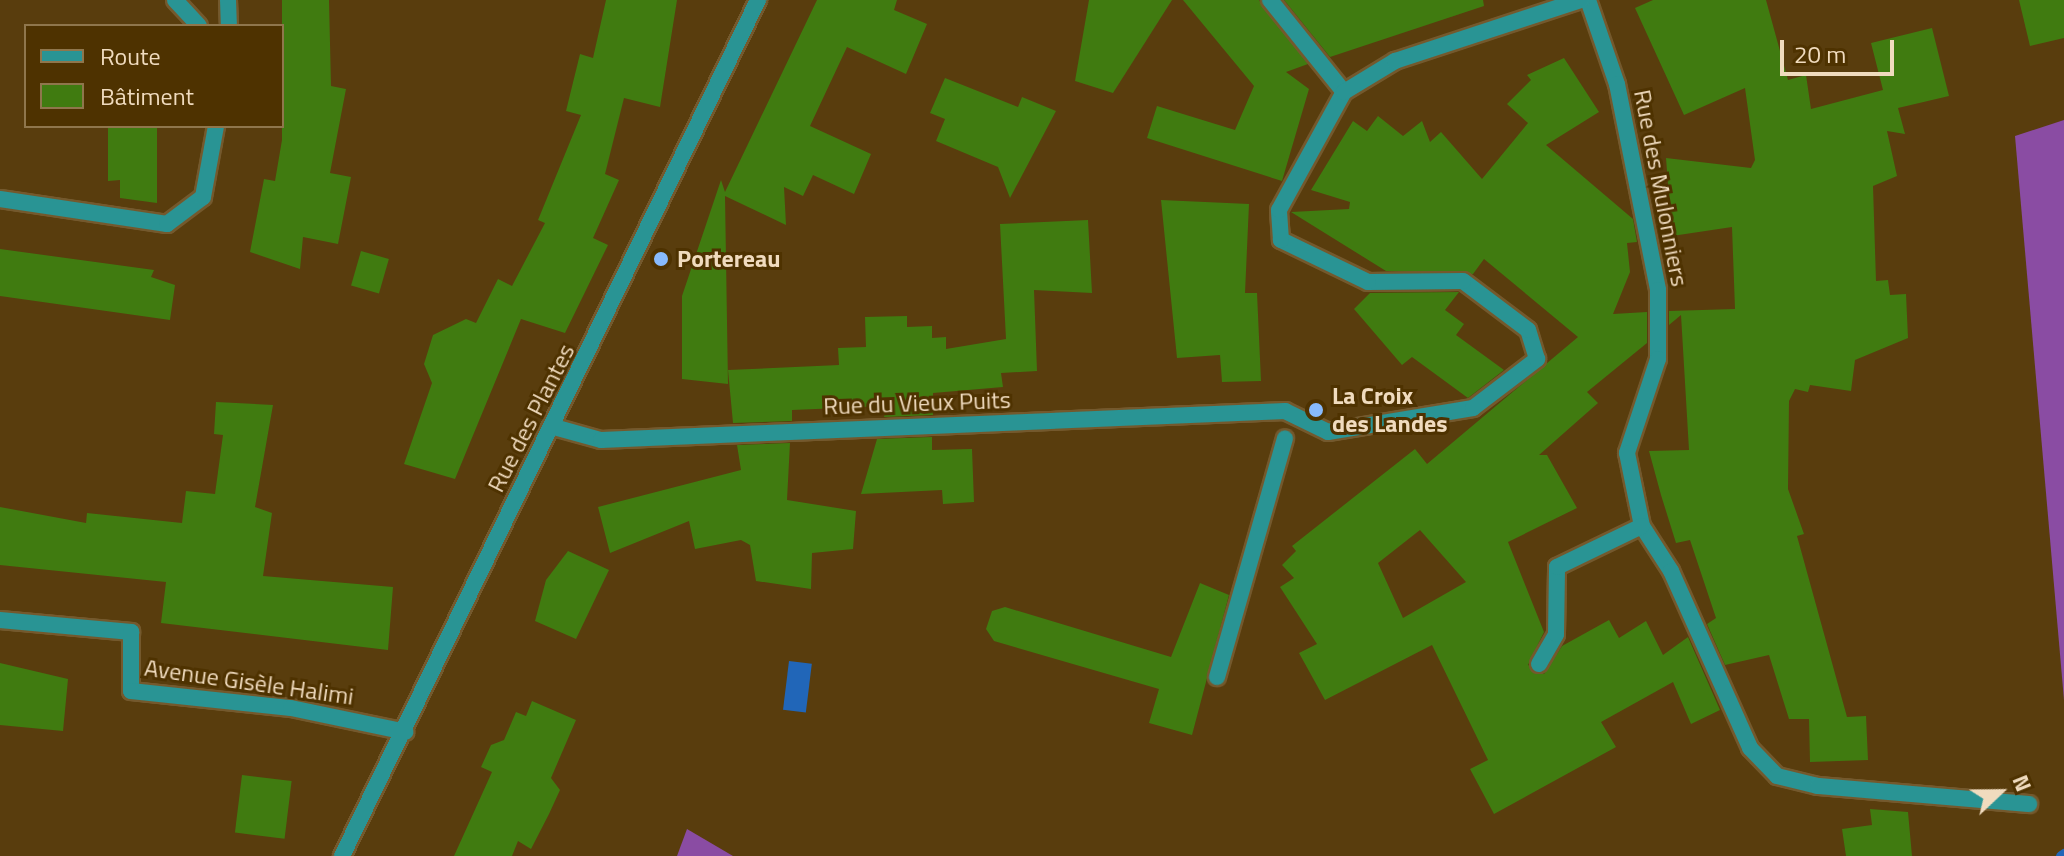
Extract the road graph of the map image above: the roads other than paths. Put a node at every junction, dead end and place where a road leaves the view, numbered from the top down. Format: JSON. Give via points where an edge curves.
{"nodes":[{"id":1,"x":175,"y":0,"type":"edge"},
{"id":2,"x":228,"y":0,"type":"edge"},
{"id":3,"x":758,"y":0,"type":"edge"},
{"id":4,"x":1270,"y":0,"type":"edge"},
{"id":5,"x":1581,"y":0,"type":"edge"},
{"id":6,"x":1588,"y":0,"type":"edge"},
{"id":7,"x":197,"y":24,"type":"edge"},
{"id":8,"x":229,"y":24,"type":"edge"},
{"id":9,"x":1344,"y":92,"type":"junction"},
{"id":10,"x":216,"y":128,"type":"edge"},
{"id":11,"x":0,"y":199,"type":"edge"},
{"id":12,"x":554,"y":427,"type":"junction"},
{"id":13,"x":1285,"y":439,"type":"dead end"},
{"id":14,"x":1642,"y":526,"type":"junction"},
{"id":15,"x":0,"y":620,"type":"edge"},
{"id":16,"x":1539,"y":664,"type":"dead end"},
{"id":17,"x":1217,"y":677,"type":"dead end"},
{"id":18,"x":406,"y":732,"type":"junction"},
{"id":19,"x":2029,"y":804,"type":"dead end"},
{"id":20,"x":342,"y":856,"type":"edge"}],
"edges":[{"from":1,"to":7,"type":"street"},
{"from":2,"to":8,"type":"street"},
{"from":3,"to":12,"type":"street","name":"Rue des Plantes"},
{"from":4,"to":9,"type":"street"},
{"from":5,"to":9,"type":"street","via":[[1395,61]]},
{"from":6,"to":14,"type":"street","name":"Rue des Mulonniers","via":[[1617,84],[1658,290],[1658,359],[1627,453]]},
{"from":9,"to":12,"type":"street","name":"Rue du Vieux Puits","via":[[1279,210],[1281,240],[1368,282],[1463,281],[1528,330],[1537,359],[1473,408],[1328,432],[1285,411],[601,440]]},
{"from":10,"to":11,"type":"street","via":[[203,197],[167,224]]},
{"from":12,"to":18,"type":"street","name":"Rue des Plantes"},
{"from":13,"to":17,"type":"street"},
{"from":14,"to":16,"type":"street","via":[[1557,567],[1556,634]]},
{"from":14,"to":19,"type":"street","name":"Rue des Mulonniers","via":[[1671,571],[1750,748],[1777,776],[1818,786]]},
{"from":15,"to":18,"type":"street","name":"Avenue Gisèle Halimi","via":[[131,632],[131,691],[291,708]]},
{"from":18,"to":20,"type":"street","name":"Rue des Plantes"}]}
